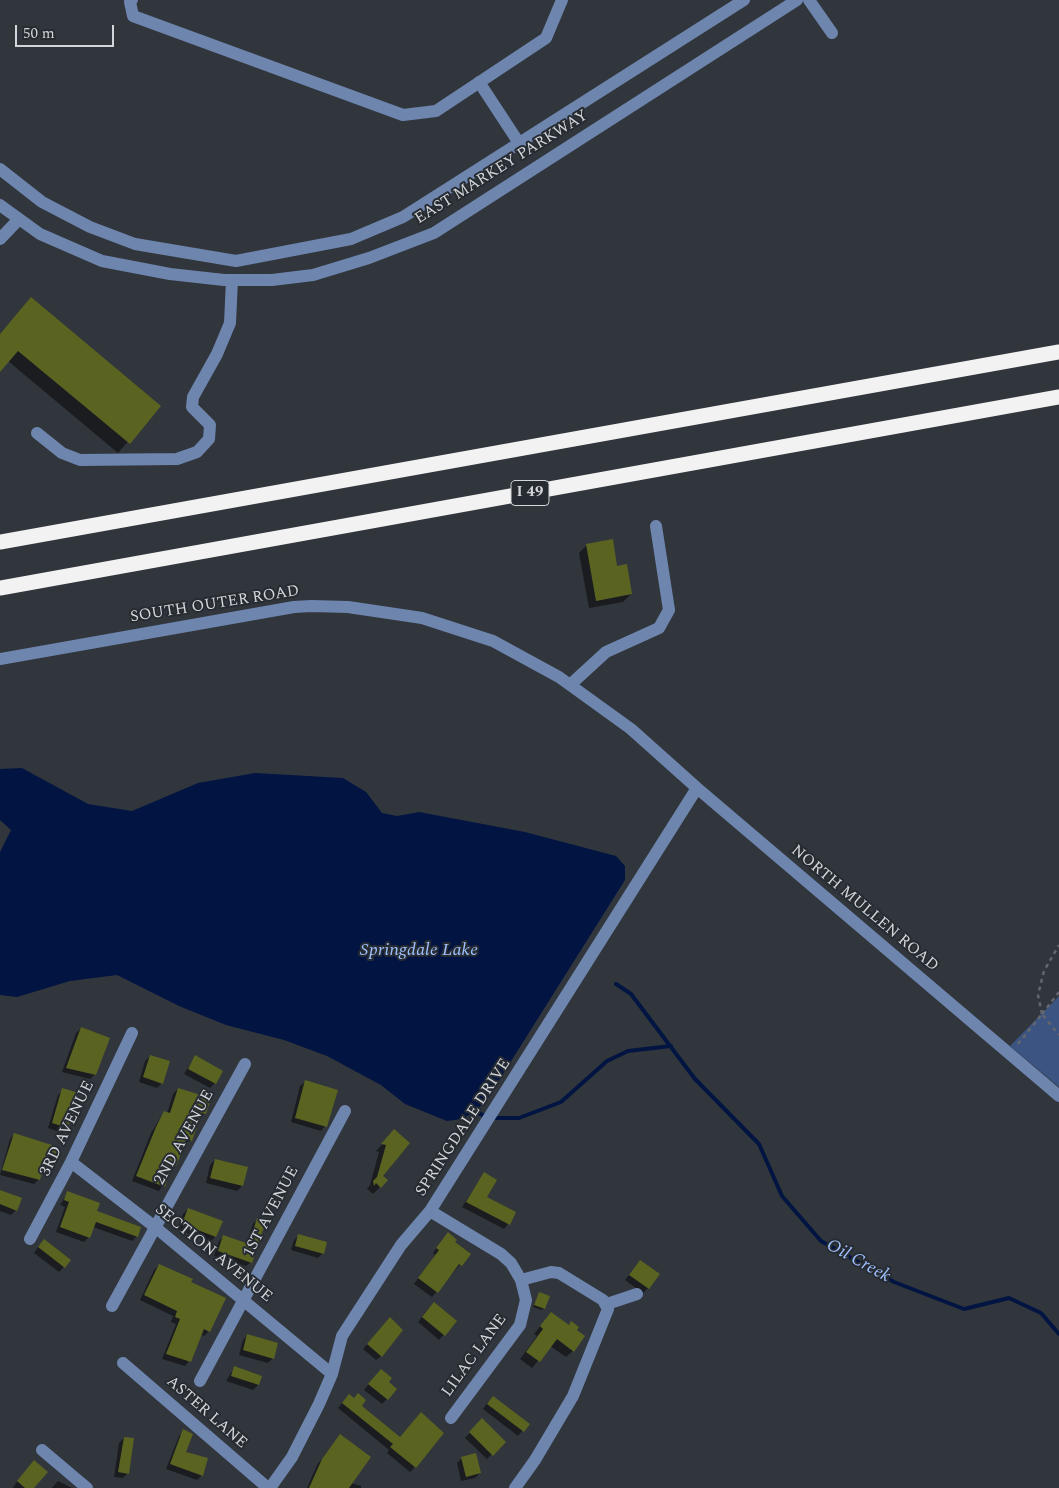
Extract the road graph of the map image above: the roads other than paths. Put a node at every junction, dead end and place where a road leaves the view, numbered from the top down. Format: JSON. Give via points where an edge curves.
{"nodes":[{"id":1,"x":132,"y":0,"type":"edge"},
{"id":2,"x":744,"y":0,"type":"edge"},
{"id":3,"x":797,"y":0,"type":"edge"},
{"id":4,"x":809,"y":0,"type":"edge"},
{"id":5,"x":560,"y":1,"type":"edge"},
{"id":6,"x":832,"y":33,"type":"dead end"},
{"id":7,"x":479,"y":82,"type":"junction"},
{"id":8,"x":519,"y":143,"type":"junction"},
{"id":9,"x":0,"y":169,"type":"edge"},
{"id":10,"x":0,"y":205,"type":"edge"},
{"id":11,"x":19,"y":219,"type":"junction"},
{"id":12,"x":0,"y":239,"type":"edge"},
{"id":13,"x":232,"y":280,"type":"junction"},
{"id":14,"x":1059,"y":352,"type":"edge"},
{"id":15,"x":1059,"y":397,"type":"edge"},
{"id":16,"x":37,"y":433,"type":"dead end"},
{"id":17,"x":656,"y":526,"type":"dead end"},
{"id":18,"x":0,"y":542,"type":"edge"},
{"id":19,"x":0,"y":588,"type":"edge"},
{"id":20,"x":0,"y":659,"type":"edge"},
{"id":21,"x":570,"y":685,"type":"junction"},
{"id":22,"x":697,"y":788,"type":"junction"},
{"id":23,"x":132,"y":1032,"type":"dead end"},
{"id":24,"x":245,"y":1064,"type":"dead end"},
{"id":25,"x":1059,"y":1096,"type":"edge"},
{"id":26,"x":345,"y":1111,"type":"dead end"},
{"id":27,"x":72,"y":1162,"type":"junction"},
{"id":28,"x":430,"y":1211,"type":"junction"},
{"id":29,"x":154,"y":1227,"type":"junction"},
{"id":30,"x":30,"y":1239,"type":"dead end"},
{"id":31,"x":522,"y":1280,"type":"junction"},
{"id":32,"x":637,"y":1294,"type":"dead end"},
{"id":33,"x":244,"y":1300,"type":"junction"},
{"id":34,"x":607,"y":1304,"type":"junction"},
{"id":35,"x":112,"y":1306,"type":"dead end"},
{"id":36,"x":123,"y":1364,"type":"dead end"},
{"id":37,"x":332,"y":1374,"type":"junction"},
{"id":38,"x":200,"y":1381,"type":"dead end"},
{"id":39,"x":450,"y":1418,"type":"dead end"},
{"id":40,"x":42,"y":1450,"type":"dead end"},
{"id":41,"x":87,"y":1488,"type":"edge"},
{"id":42,"x":269,"y":1488,"type":"edge"},
{"id":43,"x":515,"y":1488,"type":"edge"}],
"edges":[{"from":1,"to":7,"type":"street","via":[[133,16],[402,115],[436,111]]},
{"from":2,"to":8,"type":"street","name":"EAST MARKEY PARKWAY"},
{"from":3,"to":13,"type":"street","name":"EAST MARKEY PARKWAY","via":[[434,233],[313,275]]},
{"from":4,"to":6,"type":"street"},
{"from":5,"to":7,"type":"street","via":[[546,38]]},
{"from":7,"to":8,"type":"street"},
{"from":8,"to":9,"type":"street","name":"EAST MARKEY PARKWAY","via":[[403,217],[351,239],[236,260],[135,244],[42,202]]},
{"from":10,"to":11,"type":"street","name":"EAST MARKEY PARKWAY"},
{"from":11,"to":12,"type":"street"},
{"from":11,"to":13,"type":"street","name":"EAST MARKEY PARKWAY","via":[[40,234],[102,261],[170,274]]},
{"from":13,"to":16,"type":"street","via":[[230,324],[193,397],[192,407],[210,425],[209,439],[197,452],[177,459],[80,460],[62,453]]},
{"from":14,"to":18,"type":"highway"},
{"from":15,"to":19,"type":"highway","number":"I 49"},
{"from":17,"to":21,"type":"street","via":[[669,610],[659,628],[606,652]]},
{"from":20,"to":21,"type":"street","name":"SOUTH OUTER ROAD","via":[[294,607],[348,607],[422,618],[458,628],[493,641]]},
{"from":21,"to":22,"type":"street","name":"NORTH MULLEN ROAD","via":[[631,729]]},
{"from":22,"to":25,"type":"street","name":"NORTH MULLEN ROAD"},
{"from":22,"to":28,"type":"street","name":"SPRINGDALE DRIVE"},
{"from":23,"to":27,"type":"street","name":"3RD AVENUE"},
{"from":24,"to":29,"type":"street","name":"2ND AVENUE"},
{"from":26,"to":33,"type":"street","name":"1ST AVENUE"},
{"from":27,"to":29,"type":"street","name":"SECTION AVENUE"},
{"from":27,"to":30,"type":"street","name":"3RD AVENUE"},
{"from":28,"to":31,"type":"street","name":"LILAC LANE","via":[[501,1254]]},
{"from":28,"to":37,"type":"street","name":"SPRINGDALE DRIVE","via":[[401,1245],[342,1336]]},
{"from":29,"to":33,"type":"street","name":"SECTION AVENUE"},
{"from":29,"to":35,"type":"street","name":"2ND AVENUE"},
{"from":31,"to":34,"type":"street","via":[[551,1272],[560,1273]]},
{"from":31,"to":39,"type":"street","name":"LILAC LANE","via":[[526,1300],[520,1325]]},
{"from":32,"to":34,"type":"street"},
{"from":33,"to":37,"type":"street","name":"SECTION AVENUE"},
{"from":33,"to":38,"type":"street","name":"1ST AVENUE"},
{"from":34,"to":43,"type":"street","via":[[605,1320],[573,1396]]},
{"from":36,"to":42,"type":"street","name":"ASTER LANE"},
{"from":37,"to":42,"type":"street","name":"SPRINGDALE DRIVE","via":[[292,1456]]},
{"from":40,"to":41,"type":"street"}]}
